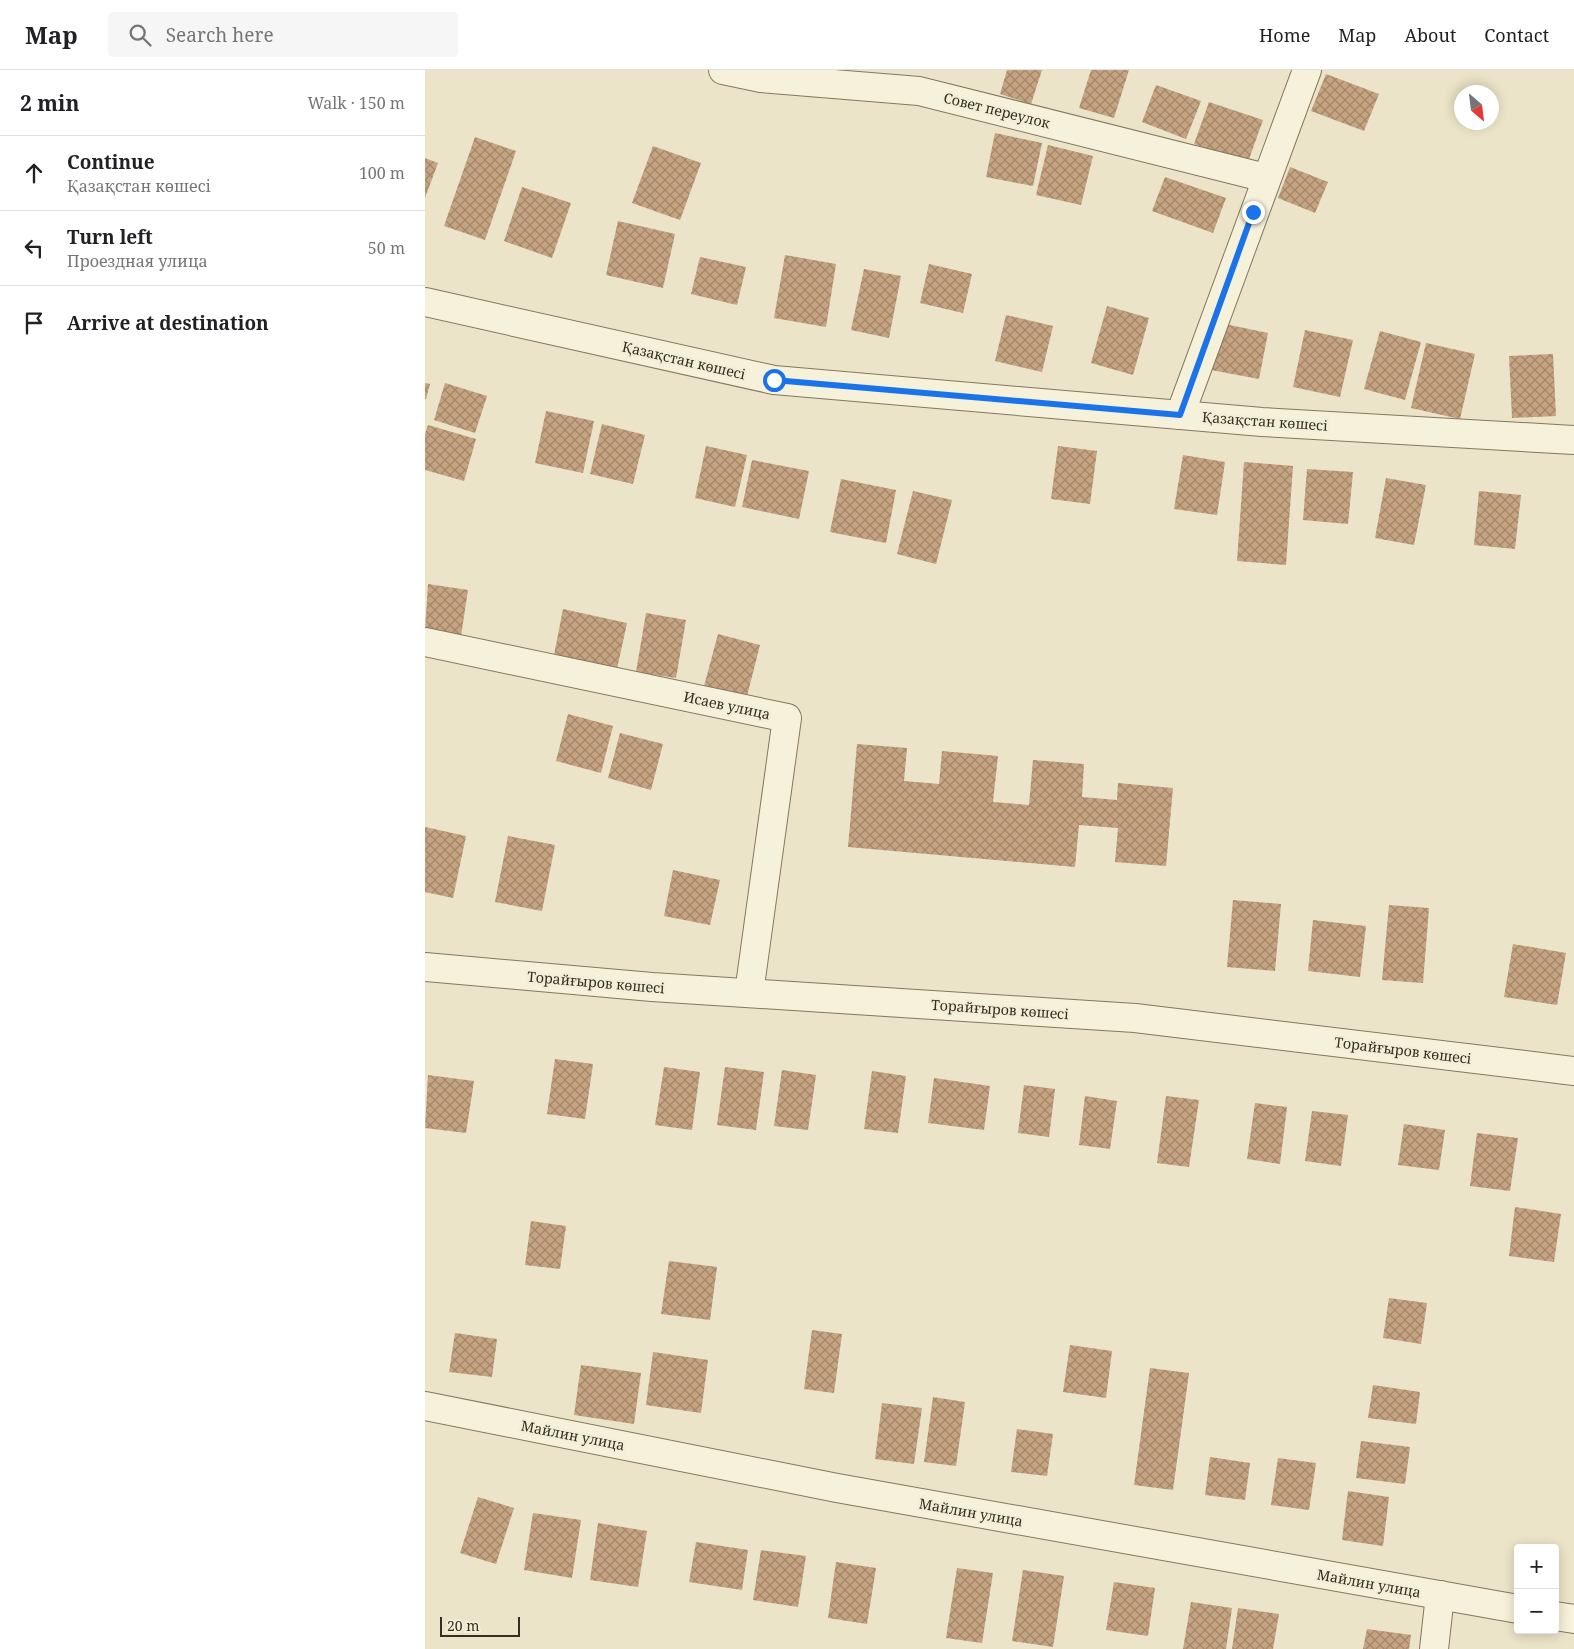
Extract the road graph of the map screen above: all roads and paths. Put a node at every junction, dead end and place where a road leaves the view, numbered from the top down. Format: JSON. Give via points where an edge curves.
{"nodes":[{"id":1,"x":723,"y":70,"type":"edge"},
{"id":2,"x":1307,"y":70,"type":"edge"},
{"id":3,"x":1266,"y":178,"type":"junction"},
{"id":4,"x":425,"y":302,"type":"edge"},
{"id":5,"x":1180,"y":415,"type":"junction"},
{"id":6,"x":1574,"y":440,"type":"edge"},
{"id":7,"x":425,"y":642,"type":"edge"},
{"id":8,"x":425,"y":966,"type":"edge"},
{"id":9,"x":749,"y":993,"type":"junction"},
{"id":10,"x":1574,"y":1071,"type":"edge"},
{"id":11,"x":425,"y":1406,"type":"edge"},
{"id":12,"x":1440,"y":1595,"type":"junction"},
{"id":13,"x":1514,"y":1608,"type":"edge"},
{"id":14,"x":1559,"y":1617,"type":"edge"},
{"id":15,"x":1574,"y":1619,"type":"edge"},
{"id":16,"x":1434,"y":1649,"type":"edge"}],
"edges":[{"from":1,"to":3,"type":"street","name":"Совет переулок","via":[[761,78],[919,91]]},
{"from":2,"to":3,"type":"street"},
{"from":3,"to":5,"type":"street"},
{"from":4,"to":5,"type":"street","name":"Қазақстан көшесі","via":[[774,380]]},
{"from":5,"to":6,"type":"street","name":"Қазақстан көшесі"},
{"from":7,"to":9,"type":"street","name":"Исаев улица","via":[[787,718]]},
{"from":8,"to":9,"type":"street","name":"Торайғыров көшесі"},
{"from":9,"to":10,"type":"street","name":"Торайғыров көшесі","via":[[1135,1018]]},
{"from":11,"to":12,"type":"street","name":"Майлин улица","via":[[837,1488]]},
{"from":12,"to":13,"type":"street","name":"Майлин улица"},
{"from":12,"to":16,"type":"street"},
{"from":14,"to":15,"type":"street"}]}
